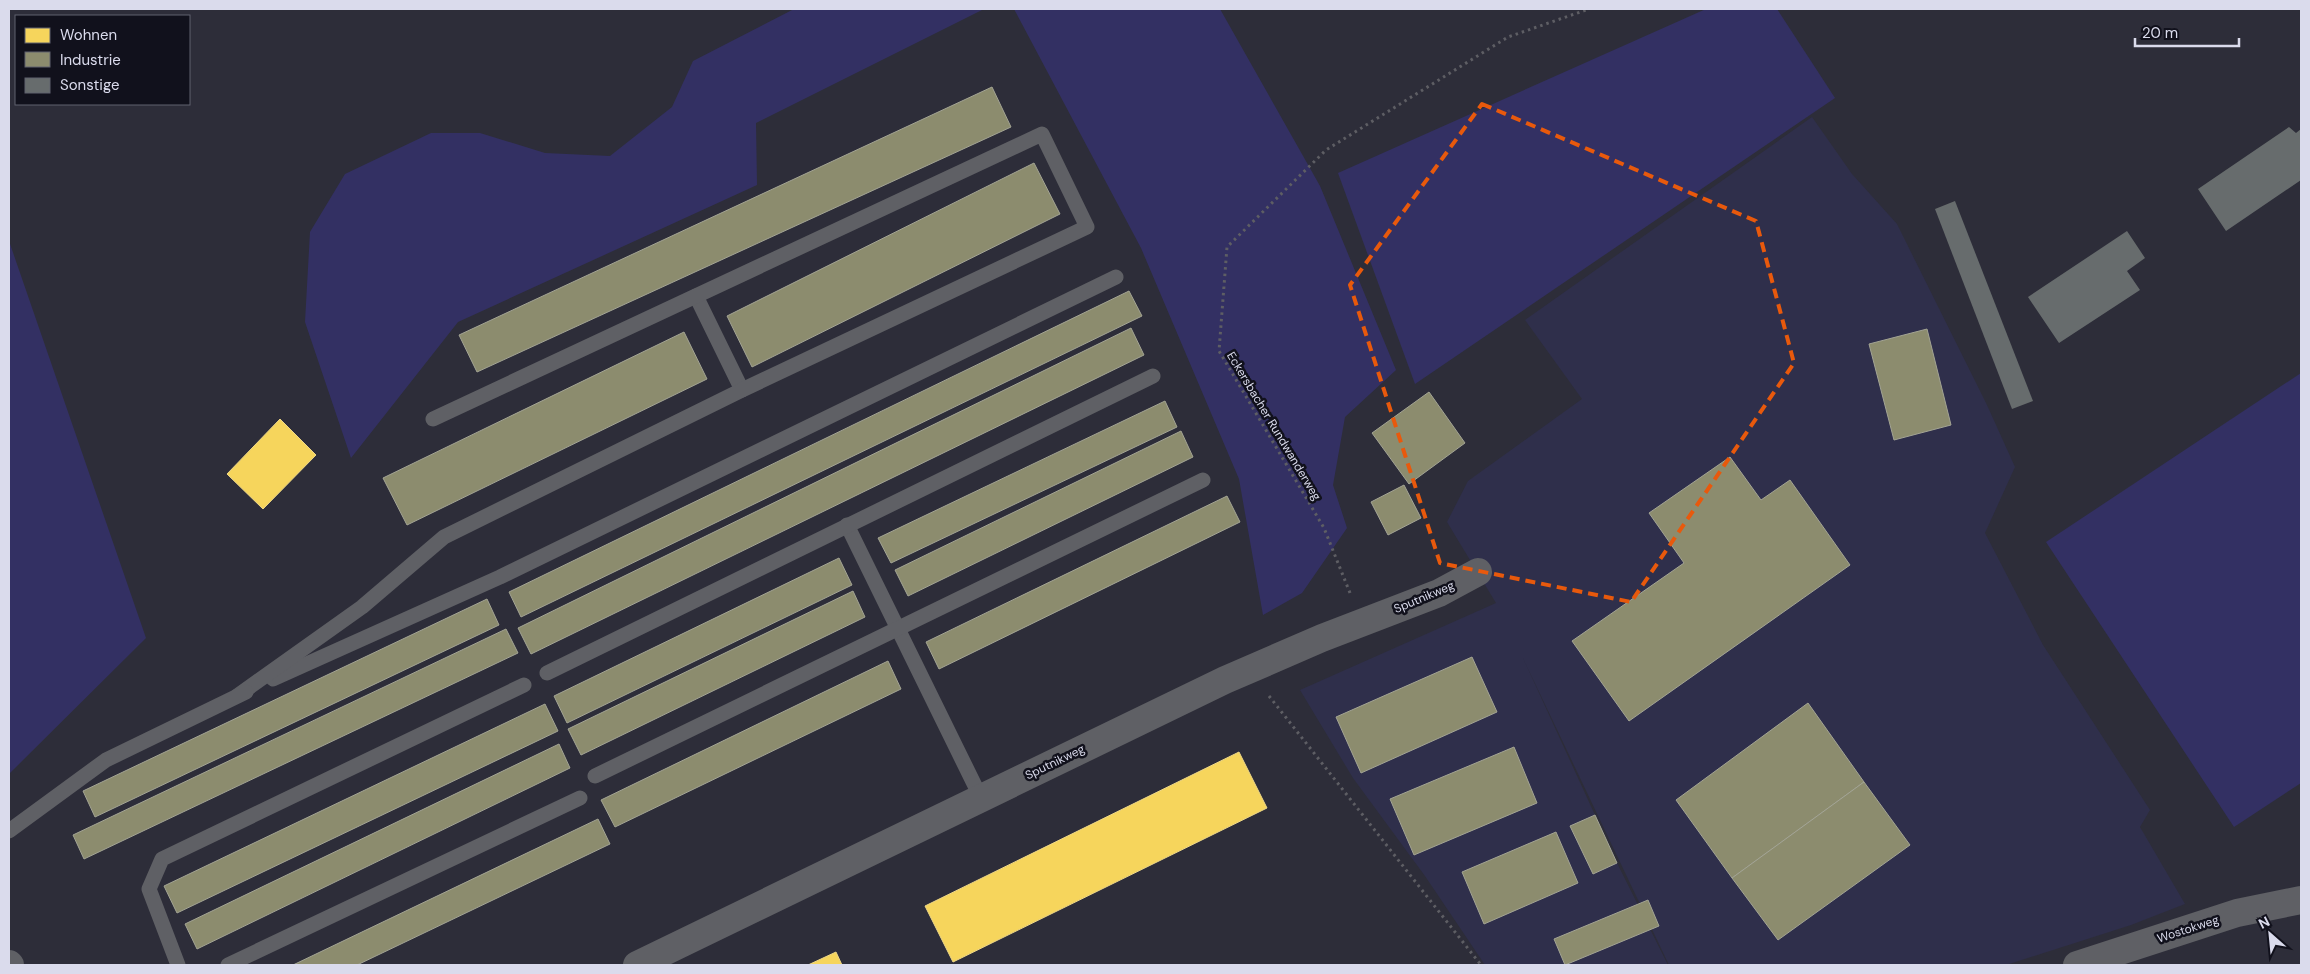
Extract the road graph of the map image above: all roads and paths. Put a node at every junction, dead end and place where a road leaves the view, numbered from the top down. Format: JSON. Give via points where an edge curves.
{"nodes":[{"id":1,"x":1589,"y":9,"type":"edge"},
{"id":2,"x":1116,"y":277,"type":"dead end"},
{"id":3,"x":696,"y":296,"type":"junction"},
{"id":4,"x":1153,"y":376,"type":"dead end"},
{"id":5,"x":742,"y":390,"type":"junction"},
{"id":6,"x":433,"y":419,"type":"dead end"},
{"id":7,"x":1203,"y":480,"type":"dead end"},
{"id":8,"x":847,"y":524,"type":"junction"},
{"id":9,"x":1478,"y":572,"type":"dead end"},
{"id":10,"x":1362,"y":623,"type":"junction"},
{"id":11,"x":900,"y":628,"type":"junction"},
{"id":12,"x":1252,"y":668,"type":"junction"},
{"id":13,"x":547,"y":673,"type":"dead end"},
{"id":14,"x":524,"y":684,"type":"dead end"},
{"id":15,"x":237,"y":696,"type":"junction"},
{"id":16,"x":595,"y":776,"type":"dead end"},
{"id":17,"x":580,"y":798,"type":"dead end"},
{"id":18,"x":981,"y":798,"type":"junction"},
{"id":19,"x":9,"y":832,"type":"edge"},
{"id":20,"x":2301,"y":900,"type":"edge"},
{"id":21,"x":178,"y":965,"type":"edge"},
{"id":22,"x":228,"y":965,"type":"edge"},
{"id":23,"x":637,"y":965,"type":"edge"},
{"id":24,"x":1481,"y":965,"type":"edge"},
{"id":25,"x":2077,"y":965,"type":"edge"}],
"edges":[{"from":1,"to":10,"type":"path","name":"Eckersbacher Rundwanderweg","via":[[1508,37],[1326,150],[1227,247],[1218,351],[1324,528]]},
{"from":2,"to":15,"type":"lane","via":[[500,577]]},
{"from":3,"to":5,"type":"lane"},
{"from":3,"to":5,"type":"lane","via":[[1042,134],[1087,227]]},
{"from":3,"to":6,"type":"lane"},
{"from":4,"to":8,"type":"lane"},
{"from":5,"to":15,"type":"lane","via":[[444,537],[362,607]]},
{"from":7,"to":11,"type":"lane"},
{"from":8,"to":11,"type":"lane"},
{"from":8,"to":13,"type":"lane"},
{"from":9,"to":10,"type":"street","name":"Sputnikweg","via":[[1440,593]]},
{"from":10,"to":12,"type":"street","name":"Sputnikweg"},
{"from":11,"to":16,"type":"lane"},
{"from":11,"to":18,"type":"lane"},
{"from":12,"to":18,"type":"street","name":"Sputnikweg"},
{"from":12,"to":24,"type":"path","via":[[1276,707]]},
{"from":14,"to":21,"type":"lane","via":[[162,859],[149,889]]},
{"from":15,"to":19,"type":"lane","via":[[106,760]]},
{"from":17,"to":22,"type":"lane"},
{"from":18,"to":23,"type":"street","name":"Sputnikweg"},
{"from":20,"to":25,"type":"street","name":"Wostokweg","via":[[2237,913]]}]}
